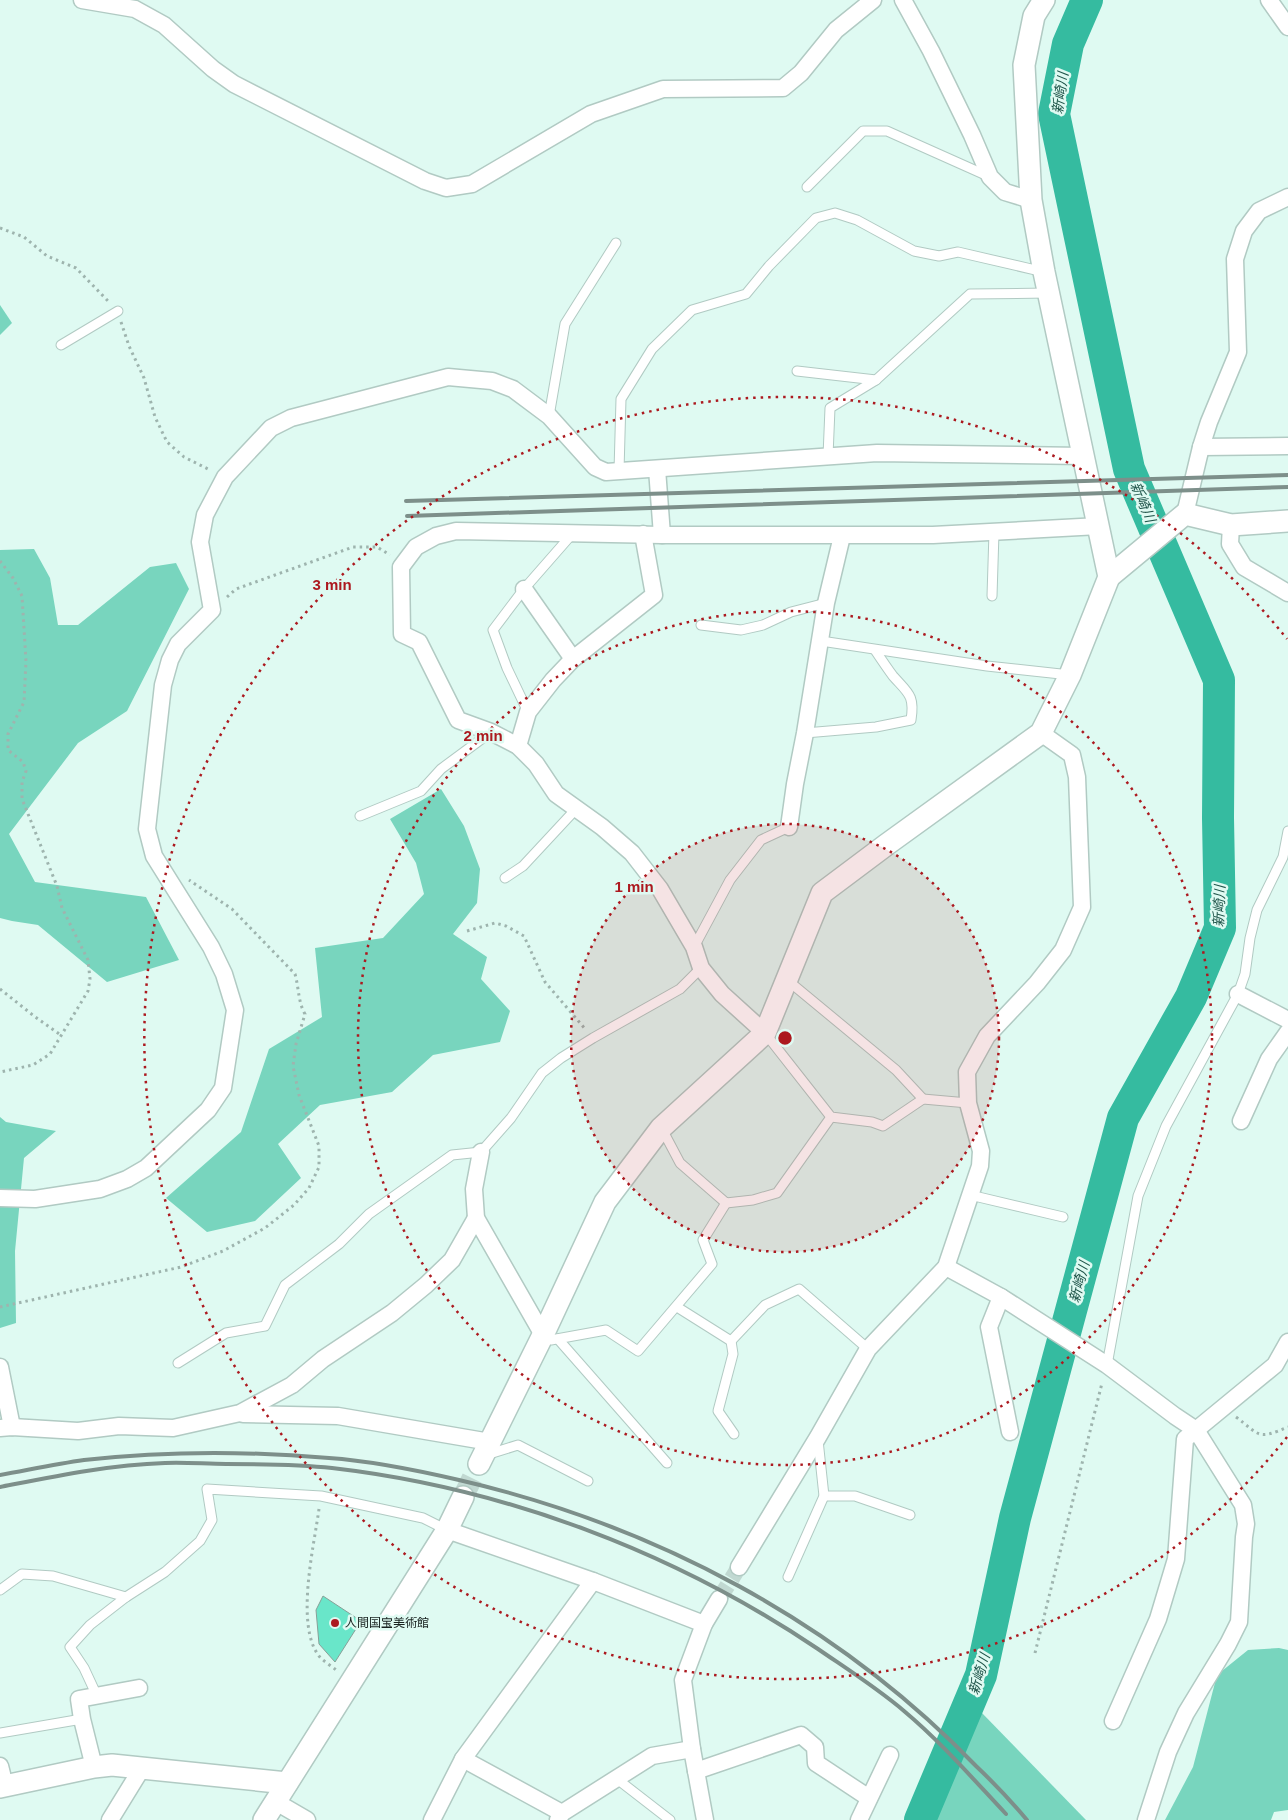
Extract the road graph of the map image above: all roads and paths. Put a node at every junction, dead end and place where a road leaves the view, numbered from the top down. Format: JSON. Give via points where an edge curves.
{"nodes":[{"id":1,"x":82,"y":0,"type":"edge"},
{"id":2,"x":873,"y":0,"type":"edge"},
{"id":3,"x":903,"y":0,"type":"edge"},
{"id":4,"x":1044,"y":0,"type":"edge"},
{"id":5,"x":1269,"y":0,"type":"edge"},
{"id":6,"x":1288,"y":27,"type":"edge"},
{"id":7,"x":990,"y":177,"type":"junction"},
{"id":8,"x":807,"y":187,"type":"dead end"},
{"id":9,"x":1288,"y":197,"type":"edge"},
{"id":10,"x":1031,"y":200,"type":"junction"},
{"id":11,"x":0,"y":228,"type":"edge"},
{"id":12,"x":616,"y":243,"type":"dead end"},
{"id":13,"x":1044,"y":272,"type":"junction"},
{"id":14,"x":1049,"y":293,"type":"junction"},
{"id":15,"x":118,"y":311,"type":"junction"},
{"id":16,"x":60,"y":345,"type":"dead end"},
{"id":17,"x":797,"y":371,"type":"dead end"},
{"id":18,"x":876,"y":380,"type":"junction"},
{"id":19,"x":549,"y":416,"type":"junction"},
{"id":20,"x":1201,"y":446,"type":"junction"},
{"id":21,"x":1288,"y":446,"type":"edge"},
{"id":22,"x":828,"y":456,"type":"junction"},
{"id":23,"x":1083,"y":456,"type":"junction"},
{"id":24,"x":657,"y":468,"type":"junction"},
{"id":25,"x":619,"y":471,"type":"junction"},
{"id":26,"x":224,"y":477,"type":"junction"},
{"id":27,"x":1180,"y":518,"type":"junction"},
{"id":28,"x":1288,"y":521,"type":"edge"},
{"id":29,"x":1232,"y":525,"type":"junction"},
{"id":30,"x":1099,"y":526,"type":"junction"},
{"id":31,"x":994,"y":532,"type":"junction"},
{"id":32,"x":573,"y":533,"type":"junction"},
{"id":33,"x":643,"y":534,"type":"junction"},
{"id":34,"x":662,"y":535,"type":"junction"},
{"id":35,"x":842,"y":536,"type":"junction"},
{"id":36,"x":0,"y":561,"type":"edge"},
{"id":37,"x":401,"y":567,"type":"junction"},
{"id":38,"x":1109,"y":577,"type":"junction"},
{"id":39,"x":524,"y":589,"type":"junction"},
{"id":40,"x":1288,"y":593,"type":"edge"},
{"id":41,"x":992,"y":596,"type":"dead end"},
{"id":42,"x":826,"y":603,"type":"junction"},
{"id":43,"x":212,"y":610,"type":"junction"},
{"id":44,"x":701,"y":625,"type":"dead end"},
{"id":45,"x":820,"y":641,"type":"junction"},
{"id":46,"x":875,"y":650,"type":"junction"},
{"id":47,"x":573,"y":659,"type":"junction"},
{"id":48,"x":1070,"y":675,"type":"junction"},
{"id":49,"x":528,"y":712,"type":"junction"},
{"id":50,"x":491,"y":732,"type":"junction"},
{"id":51,"x":805,"y":733,"type":"junction"},
{"id":52,"x":1041,"y":733,"type":"junction"},
{"id":53,"x":518,"y":746,"type":"junction"},
{"id":54,"x":576,"y":809,"type":"junction"},
{"id":55,"x":360,"y":816,"type":"dead end"},
{"id":56,"x":789,"y":827,"type":"joint"},
{"id":57,"x":1288,"y":831,"type":"edge"},
{"id":58,"x":505,"y":878,"type":"dead end"},
{"id":59,"x":466,"y":931,"type":"dead end"},
{"id":60,"x":694,"y":947,"type":"junction"},
{"id":61,"x":701,"y":968,"type":"junction"},
{"id":62,"x":786,"y":978,"type":"junction"},
{"id":63,"x":0,"y":989,"type":"edge"},
{"id":64,"x":1238,"y":994,"type":"junction"},
{"id":65,"x":1288,"y":1020,"type":"edge"},
{"id":66,"x":764,"y":1032,"type":"junction"},
{"id":67,"x":62,"y":1036,"type":"junction"},
{"id":68,"x":1286,"y":1037,"type":"edge"},
{"id":69,"x":593,"y":1038,"type":"junction"},
{"id":70,"x":0,"y":1072,"type":"edge"},
{"id":71,"x":923,"y":1099,"type":"junction"},
{"id":72,"x":968,"y":1103,"type":"junction"},
{"id":73,"x":831,"y":1117,"type":"junction"},
{"id":74,"x":1241,"y":1121,"type":"dead end"},
{"id":75,"x":661,"y":1128,"type":"junction"},
{"id":76,"x":481,"y":1152,"type":"junction"},
{"id":77,"x":970,"y":1196,"type":"junction"},
{"id":78,"x":0,"y":1198,"type":"edge"},
{"id":79,"x":726,"y":1203,"type":"junction"},
{"id":80,"x":1063,"y":1217,"type":"dead end"},
{"id":81,"x":476,"y":1218,"type":"junction"},
{"id":82,"x":946,"y":1267,"type":"junction"},
{"id":83,"x":1001,"y":1297,"type":"junction"},
{"id":84,"x":676,"y":1307,"type":"junction"},
{"id":85,"x":551,"y":1337,"type":"junction"},
{"id":86,"x":731,"y":1341,"type":"junction"},
{"id":87,"x":1288,"y":1342,"type":"edge"},
{"id":88,"x":868,"y":1349,"type":"junction"},
{"id":89,"x":1100,"y":1361,"type":"junction"},
{"id":90,"x":178,"y":1363,"type":"dead end"},
{"id":91,"x":0,"y":1367,"type":"edge"},
{"id":92,"x":1224,"y":1407,"type":"junction"},
{"id":93,"x":240,"y":1414,"type":"junction"},
{"id":94,"x":1288,"y":1427,"type":"edge"},
{"id":95,"x":6,"y":1428,"type":"edge"},
{"id":96,"x":1196,"y":1430,"type":"junction"},
{"id":97,"x":1010,"y":1432,"type":"dead end"},
{"id":98,"x":734,"y":1434,"type":"dead end"},
{"id":99,"x":818,"y":1437,"type":"junction"},
{"id":100,"x":484,"y":1454,"type":"junction"},
{"id":101,"x":667,"y":1463,"type":"dead end"},
{"id":102,"x":588,"y":1481,"type":"dead end"},
{"id":103,"x":321,"y":1496,"type":"junction"},
{"id":104,"x":824,"y":1496,"type":"junction"},
{"id":105,"x":463,"y":1497,"type":"tunnel mouth"},
{"id":106,"x":910,"y":1515,"type":"dead end"},
{"id":107,"x":447,"y":1530,"type":"junction"},
{"id":108,"x":739,"y":1567,"type":"tunnel mouth"},
{"id":109,"x":788,"y":1577,"type":"dead end"},
{"id":110,"x":593,"y":1581,"type":"junction"},
{"id":111,"x":0,"y":1590,"type":"edge"},
{"id":112,"x":126,"y":1597,"type":"junction"},
{"id":113,"x":719,"y":1599,"type":"tunnel mouth"},
{"id":114,"x":704,"y":1624,"type":"junction"},
{"id":115,"x":1035,"y":1653,"type":"dead end"},
{"id":116,"x":351,"y":1682,"type":"junction"},
{"id":117,"x":139,"y":1688,"type":"dead end"},
{"id":118,"x":98,"y":1696,"type":"junction"},
{"id":119,"x":82,"y":1719,"type":"junction"},
{"id":120,"x":1113,"y":1721,"type":"dead end"},
{"id":121,"x":0,"y":1734,"type":"edge"},
{"id":122,"x":692,"y":1749,"type":"junction"},
{"id":123,"x":890,"y":1755,"type":"dead end"},
{"id":124,"x":463,"y":1759,"type":"junction"},
{"id":125,"x":94,"y":1767,"type":"junction"},
{"id":126,"x":142,"y":1768,"type":"junction"},
{"id":127,"x":696,"y":1771,"type":"junction"},
{"id":128,"x":2,"y":1779,"type":"edge"},
{"id":129,"x":617,"y":1779,"type":"junction"},
{"id":130,"x":288,"y":1783,"type":"junction"},
{"id":131,"x":869,"y":1798,"type":"junction"},
{"id":132,"x":276,"y":1802,"type":"junction"},
{"id":133,"x":560,"y":1817,"type":"edge"},
{"id":134,"x":110,"y":1820,"type":"edge"},
{"id":135,"x":264,"y":1820,"type":"edge"},
{"id":136,"x":307,"y":1820,"type":"edge"},
{"id":137,"x":432,"y":1820,"type":"edge"},
{"id":138,"x":670,"y":1820,"type":"edge"},
{"id":139,"x":705,"y":1820,"type":"edge"},
{"id":140,"x":859,"y":1820,"type":"edge"},
{"id":141,"x":1146,"y":1820,"type":"edge"}],
"edges":[{"from":1,"to":2,"type":"street","via":[[135,10],[164,25],[234,84],[425,182],[446,188],[472,184],[591,114],[663,89],[783,88],[836,30]]},
{"from":3,"to":7,"type":"street","via":[[931,51]]},
{"from":4,"to":10,"type":"street","via":[[1034,16],[1024,65]]},
{"from":5,"to":6,"type":"street"},
{"from":7,"to":8,"type":"lane","via":[[887,131],[863,131]]},
{"from":7,"to":10,"type":"street","via":[[1006,192]]},
{"from":9,"to":20,"type":"street","via":[[1259,211],[1244,232],[1235,259],[1238,352]]},
{"from":10,"to":13,"type":"street"},
{"from":11,"to":15,"type":"path","via":[[24,237],[47,256],[76,268]]},
{"from":12,"to":19,"type":"lane","via":[[565,324]]},
{"from":13,"to":14,"type":"street"},
{"from":13,"to":25,"type":"lane","via":[[958,252],[939,256],[914,251],[858,220],[835,213],[816,218],[746,294],[692,310],[652,349],[621,399]]},
{"from":14,"to":18,"type":"lane","via":[[970,294]]},
{"from":14,"to":23,"type":"street"},
{"from":15,"to":16,"type":"lane"},
{"from":15,"to":26,"type":"path","via":[[167,442],[184,457]]},
{"from":17,"to":18,"type":"lane"},
{"from":18,"to":22,"type":"lane","via":[[830,408]]},
{"from":19,"to":25,"type":"street","via":[[594,467],[606,472]]},
{"from":19,"to":26,"type":"street","via":[[513,390],[492,381],[448,377],[291,418],[271,428]]},
{"from":20,"to":21,"type":"street"},
{"from":20,"to":27,"type":"street"},
{"from":22,"to":23,"type":"street","via":[[877,453]]},
{"from":22,"to":24,"type":"street"},
{"from":23,"to":30,"type":"street"},
{"from":24,"to":25,"type":"street"},
{"from":24,"to":34,"type":"street"},
{"from":26,"to":43,"type":"street","via":[[205,516],[200,542]]},
{"from":27,"to":29,"type":"street"},
{"from":27,"to":38,"type":"street"},
{"from":28,"to":29,"type":"street"},
{"from":29,"to":40,"type":"street","via":[[1230,544],[1244,567]]},
{"from":30,"to":31,"type":"street"},
{"from":30,"to":38,"type":"street"},
{"from":31,"to":35,"type":"street"},
{"from":31,"to":41,"type":"lane"},
{"from":32,"to":33,"type":"street"},
{"from":32,"to":37,"type":"street","via":[[456,531],[436,536],[416,547]]},
{"from":32,"to":39,"type":"lane"},
{"from":33,"to":34,"type":"street"},
{"from":33,"to":47,"type":"street","via":[[654,595]]},
{"from":34,"to":35,"type":"street"},
{"from":35,"to":42,"type":"street"},
{"from":36,"to":67,"type":"path","via":[[22,596],[26,661],[24,702],[8,734],[8,750],[23,762],[26,771],[22,799],[57,886],[62,908],[88,960],[88,991]]},
{"from":37,"to":43,"type":"path","via":[[390,554],[377,547],[353,547],[236,589]]},
{"from":37,"to":50,"type":"street","via":[[402,634],[419,642],[458,720]]},
{"from":38,"to":48,"type":"street"},
{"from":39,"to":47,"type":"street"},
{"from":39,"to":49,"type":"lane","via":[[493,630]]},
{"from":42,"to":44,"type":"lane","via":[[741,630]]},
{"from":42,"to":45,"type":"street"},
{"from":43,"to":78,"type":"street","via":[[178,644],[170,660],[164,685],[147,829],[154,856],[211,946],[235,1010],[223,1088],[208,1110],[146,1168],[127,1179],[100,1189],[35,1199]]},
{"from":45,"to":46,"type":"lane"},
{"from":45,"to":51,"type":"street"},
{"from":46,"to":48,"type":"lane"},
{"from":46,"to":51,"type":"lane","via":[[909,692],[913,708],[911,720],[876,727]]},
{"from":47,"to":49,"type":"street"},
{"from":48,"to":52,"type":"street"},
{"from":49,"to":53,"type":"street"},
{"from":50,"to":53,"type":"street"},
{"from":50,"to":55,"type":"lane","via":[[441,770],[422,791]]},
{"from":51,"to":56,"type":"street"},
{"from":52,"to":62,"type":"street","via":[[822,893]]},
{"from":52,"to":72,"type":"street","via":[[1072,755],[1077,777],[1082,907],[1063,950],[987,1036],[967,1072]]},
{"from":53,"to":54,"type":"street","via":[[536,764],[556,794]]},
{"from":54,"to":58,"type":"lane","via":[[522,866]]},
{"from":54,"to":60,"type":"street","via":[[632,853],[660,889]]},
{"from":56,"to":60,"type":"lane","via":[[761,840],[730,880]]},
{"from":57,"to":64,"type":"lane","via":[[1283,856],[1257,910],[1246,974]]},
{"from":59,"to":69,"type":"path","via":[[495,923],[524,936],[545,982]]},
{"from":60,"to":61,"type":"street"},
{"from":61,"to":66,"type":"street","via":[[722,994]]},
{"from":61,"to":69,"type":"lane","via":[[680,990]]},
{"from":62,"to":66,"type":"street"},
{"from":62,"to":71,"type":"lane","via":[[896,1070]]},
{"from":63,"to":67,"type":"path"},
{"from":64,"to":65,"type":"street"},
{"from":64,"to":89,"type":"lane","via":[[1166,1126],[1138,1196]]},
{"from":66,"to":73,"type":"lane"},
{"from":66,"to":75,"type":"street"},
{"from":67,"to":70,"type":"path","via":[[50,1054],[33,1065]]},
{"from":68,"to":74,"type":"street","via":[[1269,1059]]},
{"from":69,"to":76,"type":"lane","via":[[542,1073],[511,1118]]},
{"from":71,"to":72,"type":"lane"},
{"from":71,"to":73,"type":"lane","via":[[883,1126]]},
{"from":72,"to":77,"type":"street","via":[[981,1151],[980,1166]]},
{"from":73,"to":79,"type":"lane","via":[[777,1193]]},
{"from":75,"to":79,"type":"lane","via":[[680,1163]]},
{"from":75,"to":85,"type":"street","via":[[605,1202]]},
{"from":76,"to":81,"type":"street","via":[[474,1189]]},
{"from":76,"to":90,"type":"lane","via":[[452,1155],[369,1214],[339,1244],[284,1285],[265,1326],[226,1333]]},
{"from":77,"to":80,"type":"lane"},
{"from":77,"to":82,"type":"street"},
{"from":79,"to":84,"type":"lane","via":[[702,1240],[712,1264]]},
{"from":81,"to":85,"type":"street"},
{"from":81,"to":93,"type":"street","via":[[452,1260],[399,1308],[323,1359],[292,1386]]},
{"from":82,"to":83,"type":"street"},
{"from":82,"to":88,"type":"street"},
{"from":83,"to":89,"type":"street"},
{"from":83,"to":97,"type":"street","via":[[989,1327]]},
{"from":84,"to":85,"type":"lane","via":[[638,1351],[606,1330]]},
{"from":84,"to":86,"type":"lane"},
{"from":85,"to":100,"type":"street"},
{"from":85,"to":101,"type":"lane"},
{"from":86,"to":88,"type":"lane","via":[[765,1305],[799,1290]]},
{"from":86,"to":98,"type":"lane","via":[[733,1354],[718,1411]]},
{"from":87,"to":92,"type":"street","via":[[1274,1365]]},
{"from":88,"to":99,"type":"street"},
{"from":89,"to":96,"type":"street"},
{"from":89,"to":115,"type":"path"},
{"from":91,"to":95,"type":"street"},
{"from":92,"to":94,"type":"path","via":[[1260,1435]]},
{"from":92,"to":96,"type":"street"},
{"from":93,"to":95,"type":"street","via":[[173,1428],[119,1426],[78,1431]]},
{"from":93,"to":100,"type":"street","via":[[338,1416]]},
{"from":96,"to":120,"type":"street","via":[[1185,1439],[1176,1558],[1158,1619]]},
{"from":96,"to":141,"type":"street","via":[[1243,1505],[1246,1524],[1239,1622],[1171,1744]]},
{"from":99,"to":104,"type":"lane"},
{"from":99,"to":108,"type":"street"},
{"from":100,"to":102,"type":"lane","via":[[518,1445]]},
{"from":103,"to":107,"type":"lane","via":[[423,1518]]},
{"from":103,"to":112,"type":"lane","via":[[207,1489],[212,1520],[200,1542],[165,1572]]},
{"from":103,"to":116,"type":"path","via":[[308,1588],[308,1631],[319,1656]]},
{"from":104,"to":106,"type":"lane","via":[[855,1496]]},
{"from":104,"to":109,"type":"lane"},
{"from":105,"to":107,"type":"street"},
{"from":107,"to":110,"type":"street"},
{"from":107,"to":116,"type":"street"},
{"from":110,"to":114,"type":"street"},
{"from":110,"to":124,"type":"street"},
{"from":111,"to":112,"type":"lane","via":[[22,1574],[53,1576]]},
{"from":112,"to":118,"type":"lane","via":[[90,1625],[70,1647]]},
{"from":113,"to":114,"type":"street"},
{"from":114,"to":122,"type":"street","via":[[683,1680]]},
{"from":116,"to":130,"type":"street"},
{"from":117,"to":118,"type":"street"},
{"from":118,"to":119,"type":"street","via":[[79,1699]]},
{"from":119,"to":121,"type":"lane"},
{"from":119,"to":125,"type":"street"},
{"from":122,"to":127,"type":"street"},
{"from":122,"to":129,"type":"street","via":[[652,1756]]},
{"from":123,"to":131,"type":"street"},
{"from":124,"to":133,"type":"street"},
{"from":124,"to":137,"type":"street"},
{"from":125,"to":126,"type":"street"},
{"from":125,"to":128,"type":"street"},
{"from":126,"to":130,"type":"street"},
{"from":126,"to":134,"type":"street"},
{"from":127,"to":131,"type":"street","via":[[802,1735],[815,1747],[816,1763]]},
{"from":127,"to":139,"type":"street"},
{"from":129,"to":133,"type":"street"},
{"from":129,"to":138,"type":"lane"},
{"from":130,"to":132,"type":"street"},
{"from":131,"to":140,"type":"street"},
{"from":132,"to":135,"type":"street"},
{"from":132,"to":136,"type":"street"}]}
